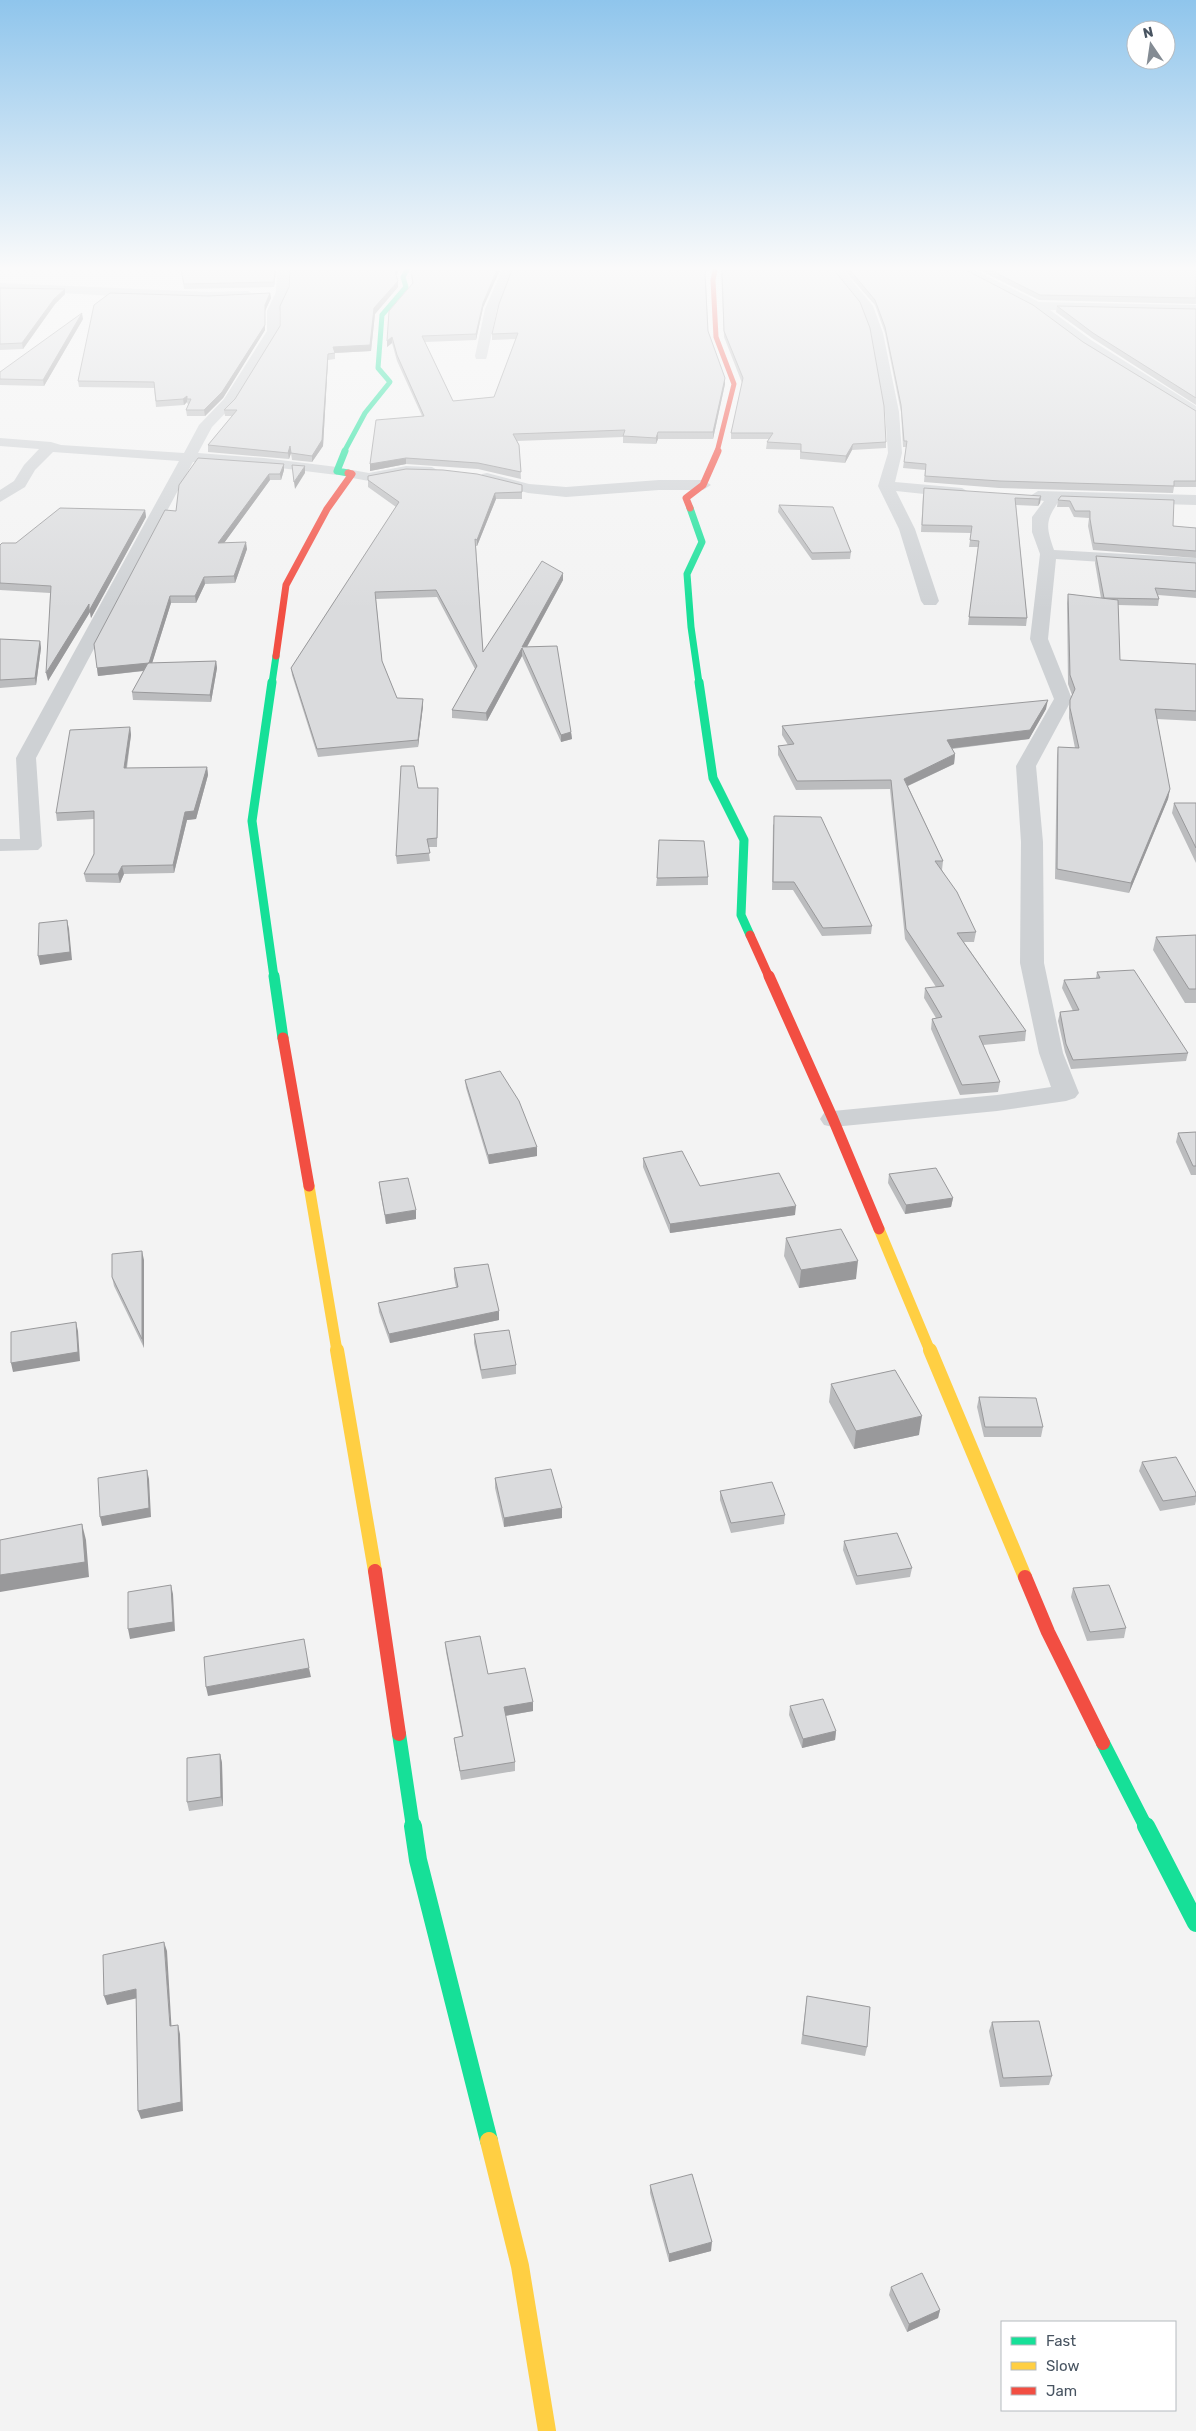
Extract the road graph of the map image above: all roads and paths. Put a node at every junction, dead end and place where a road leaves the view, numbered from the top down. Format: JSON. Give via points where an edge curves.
{"nodes":[{"id":1,"x":240,"y":383,"type":"edge"},
{"id":2,"x":390,"y":383,"type":"edge"},
{"id":3,"x":734,"y":383,"type":"edge"},
{"id":4,"x":887,"y":383,"type":"edge"},
{"id":5,"x":1151,"y":383,"type":"edge"},
{"id":6,"x":1196,"y":412,"type":"edge"},
{"id":7,"x":0,"y":442,"type":"edge"},
{"id":8,"x":51,"y":446,"type":"junction"},
{"id":9,"x":188,"y":458,"type":"junction"},
{"id":10,"x":443,"y":471,"type":"edge"},
{"id":11,"x":345,"y":472,"type":"junction"},
{"id":12,"x":469,"y":474,"type":"edge"},
{"id":13,"x":703,"y":485,"type":"junction"},
{"id":14,"x":886,"y":486,"type":"junction"},
{"id":15,"x":973,"y":493,"type":"edge"},
{"id":16,"x":1027,"y":495,"type":"edge"},
{"id":17,"x":1056,"y":496,"type":"junction"},
{"id":18,"x":0,"y":497,"type":"edge"},
{"id":19,"x":1196,"y":500,"type":"edge"},
{"id":20,"x":1048,"y":554,"type":"junction"},
{"id":21,"x":1196,"y":563,"type":"edge"},
{"id":22,"x":930,"y":601,"type":"dead end"},
{"id":23,"x":0,"y":845,"type":"edge"},
{"id":24,"x":833,"y":1119,"type":"junction"},
{"id":25,"x":1196,"y":1923,"type":"edge"},
{"id":26,"x":547,"y":2431,"type":"edge"}],
"edges":[{"from":1,"to":9,"type":"street","via":[[229,401],[206,425]]},
{"from":2,"to":11,"type":"street","via":[[371,404],[343,450]]},
{"from":3,"to":13,"type":"street","via":[[720,446]]},
{"from":4,"to":14,"type":"street","via":[[896,453]]},
{"from":5,"to":6,"type":"street"},
{"from":7,"to":8,"type":"street"},
{"from":8,"to":9,"type":"street"},
{"from":8,"to":18,"type":"street","via":[[29,468],[20,484]]},
{"from":9,"to":11,"type":"street","via":[[264,462]]},
{"from":9,"to":23,"type":"street","via":[[26,758],[31,846]]},
{"from":10,"to":11,"type":"street","via":[[406,470],[361,478]]},
{"from":11,"to":26,"type":"street","via":[[286,585],[252,821],[279,1014],[373,1555],[418,1860],[520,2266]]},
{"from":12,"to":13,"type":"street","via":[[546,492]]},
{"from":13,"to":24,"type":"street","via":[[686,498],[702,542],[687,574],[691,627],[713,778],[744,840],[741,915]]},
{"from":14,"to":15,"type":"street"},
{"from":14,"to":22,"type":"street","via":[[907,529]]},
{"from":16,"to":17,"type":"street"},
{"from":17,"to":19,"type":"street"},
{"from":17,"to":20,"type":"street","via":[[1040,517],[1040,532]]},
{"from":20,"to":21,"type":"street"},
{"from":20,"to":24,"type":"street","via":[[1039,639],[1062,699],[1026,766],[1032,842],[1032,963],[1051,1053],[1066,1093]]},
{"from":24,"to":25,"type":"street","via":[[1048,1632]]}]}
